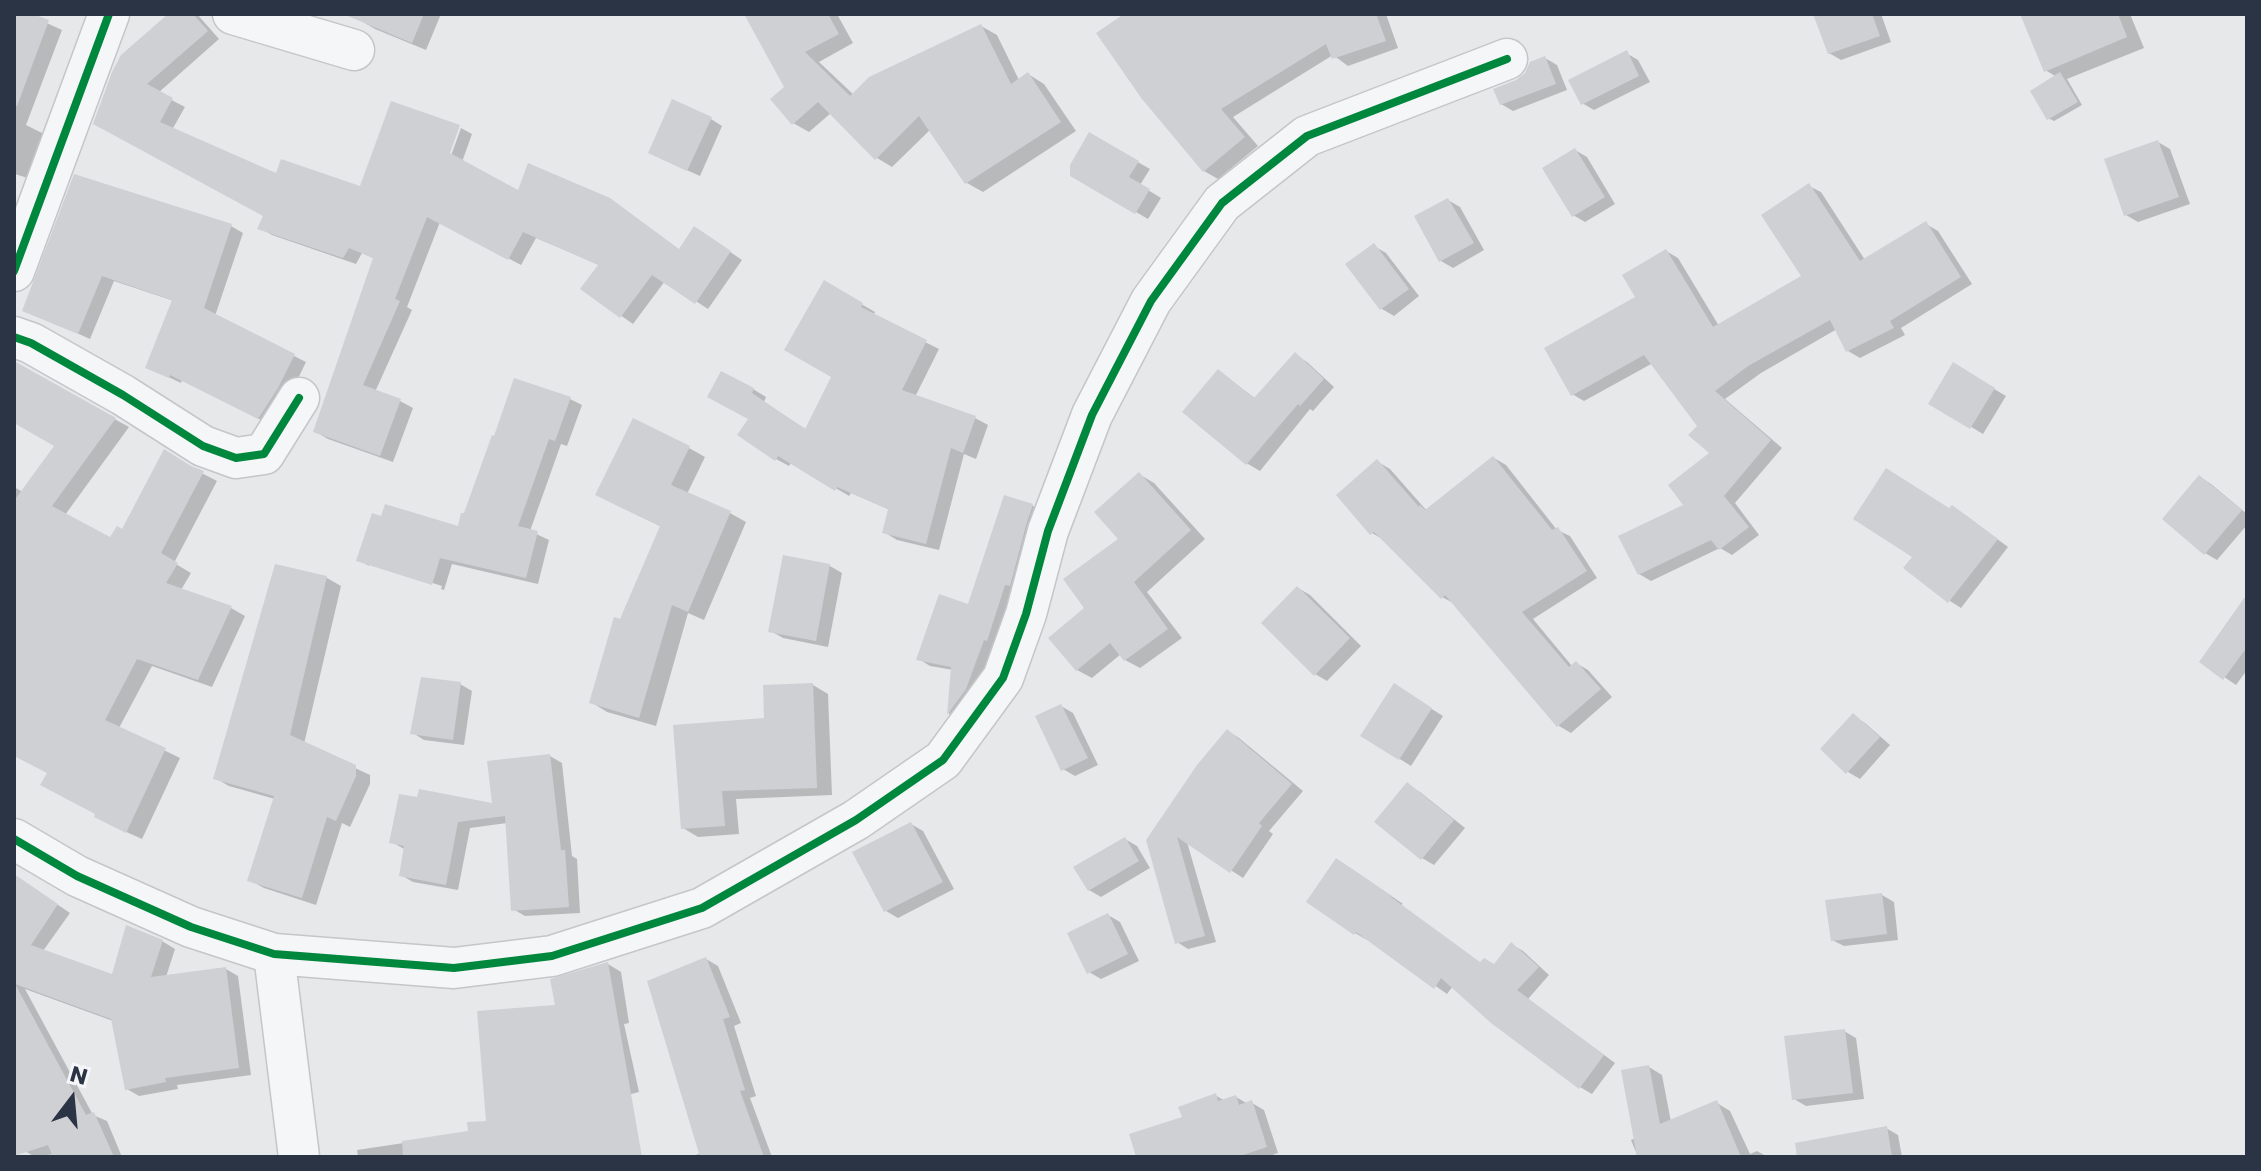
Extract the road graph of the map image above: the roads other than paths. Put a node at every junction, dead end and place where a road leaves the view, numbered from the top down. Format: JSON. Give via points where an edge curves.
{"nodes":[{"id":1,"x":109,"y":14,"type":"edge"},
{"id":2,"x":233,"y":14,"type":"edge"},
{"id":3,"x":354,"y":50,"type":"dead end"},
{"id":4,"x":1507,"y":59,"type":"dead end"},
{"id":5,"x":14,"y":271,"type":"edge"},
{"id":6,"x":14,"y":337,"type":"edge"},
{"id":7,"x":299,"y":398,"type":"dead end"},
{"id":8,"x":14,"y":839,"type":"edge"},
{"id":9,"x":274,"y":954,"type":"junction"},
{"id":10,"x":299,"y":1157,"type":"edge"}],
"edges":[{"from":1,"to":5,"type":"street"},
{"from":2,"to":3,"type":"street"},
{"from":4,"to":9,"type":"street","via":[[1307,136],[1222,203],[1151,301],[1092,415],[1048,531],[1003,678],[943,760],[856,820],[702,908],[552,956],[454,968]]},
{"from":6,"to":7,"type":"street","via":[[123,395],[203,446],[236,458],[264,454]]},
{"from":8,"to":9,"type":"street","via":[[77,876],[191,927]]},
{"from":9,"to":10,"type":"street"}]}
